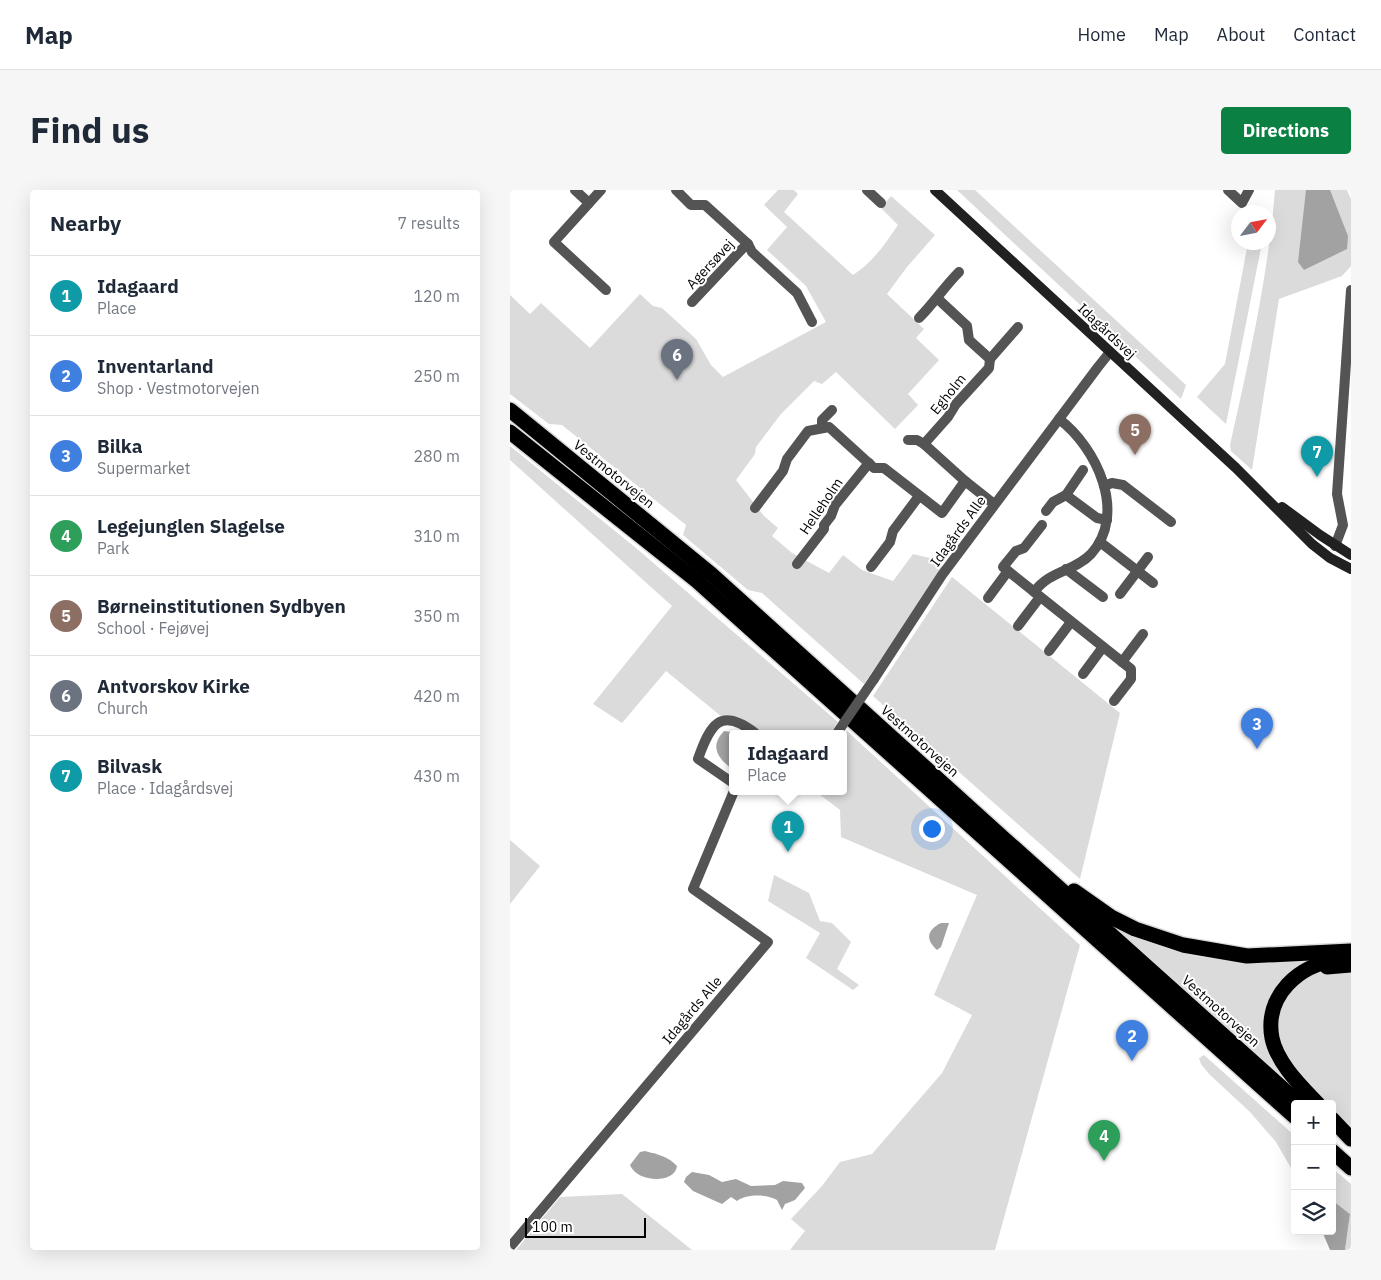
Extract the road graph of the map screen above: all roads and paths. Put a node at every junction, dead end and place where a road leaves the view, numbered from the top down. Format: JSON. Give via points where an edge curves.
{"nodes":[{"id":1,"x":575,"y":190,"type":"edge"},
{"id":2,"x":601,"y":190,"type":"edge"},
{"id":3,"x":676,"y":190,"type":"edge"},
{"id":4,"x":867,"y":190,"type":"edge"},
{"id":5,"x":935,"y":190,"type":"edge"},
{"id":6,"x":1228,"y":190,"type":"edge"},
{"id":7,"x":1249,"y":190,"type":"edge"},
{"id":8,"x":589,"y":203,"type":"junction"},
{"id":9,"x":881,"y":203,"type":"dead end"},
{"id":10,"x":748,"y":244,"type":"junction"},
{"id":11,"x":958,"y":272,"type":"dead end"},
{"id":12,"x":606,"y":290,"type":"dead end"},
{"id":13,"x":1351,"y":290,"type":"edge"},
{"id":14,"x":938,"y":299,"type":"junction"},
{"id":15,"x":692,"y":302,"type":"dead end"},
{"id":16,"x":919,"y":318,"type":"dead end"},
{"id":17,"x":812,"y":322,"type":"dead end"},
{"id":18,"x":1018,"y":327,"type":"dead end"},
{"id":19,"x":1110,"y":352,"type":"junction"},
{"id":20,"x":990,"y":359,"type":"junction"},
{"id":21,"x":510,"y":410,"type":"edge"},
{"id":22,"x":832,"y":410,"type":"dead end"},
{"id":23,"x":1059,"y":419,"type":"junction"},
{"id":24,"x":822,"y":428,"type":"junction"},
{"id":25,"x":510,"y":432,"type":"edge"},
{"id":26,"x":908,"y":440,"type":"dead end"},
{"id":27,"x":924,"y":444,"type":"junction"},
{"id":28,"x":869,"y":463,"type":"junction"},
{"id":29,"x":1083,"y":470,"type":"dead end"},
{"id":30,"x":965,"y":481,"type":"junction"},
{"id":31,"x":1104,"y":486,"type":"junction"},
{"id":32,"x":1261,"y":492,"type":"junction"},
{"id":33,"x":1066,"y":495,"type":"junction"},
{"id":34,"x":920,"y":496,"type":"junction"},
{"id":35,"x":994,"y":504,"type":"junction"},
{"id":36,"x":754,"y":508,"type":"dead end"},
{"id":37,"x":1046,"y":511,"type":"dead end"},
{"id":38,"x":1108,"y":520,"type":"junction"},
{"id":39,"x":1171,"y":522,"type":"dead end"},
{"id":40,"x":1042,"y":525,"type":"dead end"},
{"id":41,"x":1100,"y":542,"type":"junction"},
{"id":42,"x":1335,"y":546,"type":"junction"},
{"id":43,"x":1351,"y":555,"type":"edge"},
{"id":44,"x":1148,"y":557,"type":"dead end"},
{"id":45,"x":797,"y":564,"type":"dead end"},
{"id":46,"x":872,"y":567,"type":"dead end"},
{"id":47,"x":1066,"y":569,"type":"junction"},
{"id":48,"x":1351,"y":569,"type":"edge"},
{"id":49,"x":1008,"y":571,"type":"junction"},
{"id":50,"x":1137,"y":572,"type":"junction"},
{"id":51,"x":1152,"y":583,"type":"dead end"},
{"id":52,"x":1120,"y":594,"type":"dead end"},
{"id":53,"x":1037,"y":595,"type":"junction"},
{"id":54,"x":1103,"y":597,"type":"dead end"},
{"id":55,"x":988,"y":598,"type":"dead end"},
{"id":56,"x":1071,"y":622,"type":"junction"},
{"id":57,"x":1018,"y":626,"type":"dead end"},
{"id":58,"x":1143,"y":634,"type":"dead end"},
{"id":59,"x":1104,"y":647,"type":"junction"},
{"id":60,"x":1049,"y":651,"type":"dead end"},
{"id":61,"x":1122,"y":662,"type":"junction"},
{"id":62,"x":1083,"y":674,"type":"dead end"},
{"id":63,"x":1114,"y":701,"type":"dead end"},
{"id":64,"x":751,"y":730,"type":"edge"},
{"id":65,"x":839,"y":730,"type":"edge"},
{"id":66,"x":729,"y":780,"type":"edge"},
{"id":67,"x":732,"y":795,"type":"edge"},
{"id":68,"x":1001,"y":836,"type":"junction"},
{"id":69,"x":1351,"y":951,"type":"edge"},
{"id":70,"x":1351,"y":959,"type":"edge"},
{"id":71,"x":1351,"y":965,"type":"edge"},
{"id":72,"x":1296,"y":976,"type":"junction"},
{"id":73,"x":1296,"y":1100,"type":"edge"},
{"id":74,"x":1314,"y":1100,"type":"edge"},
{"id":75,"x":1291,"y":1113,"type":"edge"},
{"id":76,"x":1336,"y":1123,"type":"edge"},
{"id":77,"x":1336,"y":1135,"type":"edge"},
{"id":78,"x":1351,"y":1139,"type":"edge"},
{"id":79,"x":1351,"y":1148,"type":"edge"},
{"id":80,"x":1336,"y":1155,"type":"edge"},
{"id":81,"x":1351,"y":1168,"type":"edge"},
{"id":82,"x":510,"y":1247,"type":"edge"}],
"edges":[{"from":1,"to":8,"type":"street"},
{"from":2,"to":8,"type":"street"},
{"from":3,"to":10,"type":"street","name":"Agersøvej","via":[[691,205],[705,205]]},
{"from":4,"to":9,"type":"street"},
{"from":5,"to":19,"type":"main road","name":"Idagårdsvej"},
{"from":6,"to":7,"type":"street","via":[[1242,203]]},
{"from":8,"to":12,"type":"street","via":[[554,242]]},
{"from":10,"to":15,"type":"street","name":"Agersøvej"},
{"from":10,"to":17,"type":"street","name":"Agersøvej","via":[[752,252],[797,293]]},
{"from":11,"to":14,"type":"street"},
{"from":13,"to":42,"type":"street","via":[[1337,494],[1343,525]]},
{"from":14,"to":16,"type":"street"},
{"from":14,"to":20,"type":"street","via":[[967,326],[969,340]]},
{"from":18,"to":20,"type":"street","name":"Egholm"},
{"from":19,"to":23,"type":"street","name":"Idagårds Alle"},
{"from":19,"to":32,"type":"main road","name":"Idagårdsvej"},
{"from":20,"to":27,"type":"street","name":"Egholm","via":[[989,368]]},
{"from":21,"to":68,"type":"highway","name":"Vestmotorvejen","via":[[711,574]]},
{"from":22,"to":24,"type":"street","via":[[822,420]]},
{"from":23,"to":31,"type":"street","via":[[1082,441]]},
{"from":23,"to":35,"type":"street","name":"Idagårds Alle"},
{"from":24,"to":28,"type":"street","via":[[829,427]]},
{"from":24,"to":36,"type":"street","via":[[808,431]]},
{"from":25,"to":75,"type":"highway","via":[[697,581]]},
{"from":26,"to":27,"type":"street"},
{"from":27,"to":30,"type":"street"},
{"from":28,"to":34,"type":"street","via":[[874,468],[884,468]]},
{"from":28,"to":45,"type":"street","name":"Helleholm","via":[[835,505],[824,529]]},
{"from":29,"to":33,"type":"street"},
{"from":30,"to":34,"type":"street","via":[[942,513]]},
{"from":30,"to":35,"type":"street"},
{"from":31,"to":38,"type":"street"},
{"from":31,"to":39,"type":"street","via":[[1112,483],[1123,485]]},
{"from":32,"to":42,"type":"main road","name":"Idagårdsvej"},
{"from":32,"to":48,"type":"main road","name":"Idagårdsvej","via":[[1312,544]]},
{"from":33,"to":37,"type":"street","via":[[1053,502]]},
{"from":33,"to":38,"type":"street","via":[[1097,518]]},
{"from":34,"to":46,"type":"street","via":[[893,531],[890,542]]},
{"from":35,"to":65,"type":"street","name":"Idagårds Alle","bridge":true,"via":[[942,575]]},
{"from":38,"to":41,"type":"street"},
{"from":40,"to":49,"type":"street","via":[[1003,567]]},
{"from":41,"to":47,"type":"street","via":[[1090,555]]},
{"from":41,"to":50,"type":"street"},
{"from":42,"to":43,"type":"main road","name":"Idagårdsvej"},
{"from":44,"to":50,"type":"street"},
{"from":47,"to":53,"type":"street","via":[[1040,584]]},
{"from":47,"to":54,"type":"street"},
{"from":49,"to":53,"type":"street"},
{"from":49,"to":55,"type":"street"},
{"from":50,"to":51,"type":"street"},
{"from":50,"to":52,"type":"street"},
{"from":53,"to":56,"type":"street"},
{"from":53,"to":57,"type":"street"},
{"from":56,"to":59,"type":"street"},
{"from":56,"to":60,"type":"street"},
{"from":58,"to":61,"type":"street"},
{"from":59,"to":61,"type":"street"},
{"from":59,"to":62,"type":"street"},
{"from":61,"to":63,"type":"street","via":[[1131,669],[1131,679]]},
{"from":64,"to":66,"type":"street","via":[[730,720],[713,727],[707,735],[698,759]]},
{"from":67,"to":82,"type":"street","name":"Idagårds Alle","via":[[693,889],[768,942]]},
{"from":68,"to":69,"type":"highway","via":[[1111,917],[1161,939],[1247,956]]},
{"from":68,"to":73,"type":"highway","name":"Vestmotorvejen"},
{"from":70,"to":72,"type":"highway","via":[[1321,962]]},
{"from":71,"to":72,"type":"highway","via":[[1322,967]]},
{"from":72,"to":74,"type":"highway","via":[[1275,1002],[1272,1038],[1290,1072]]},
{"from":76,"to":78,"type":"highway"},
{"from":77,"to":79,"type":"highway"},
{"from":80,"to":81,"type":"highway"}]}
